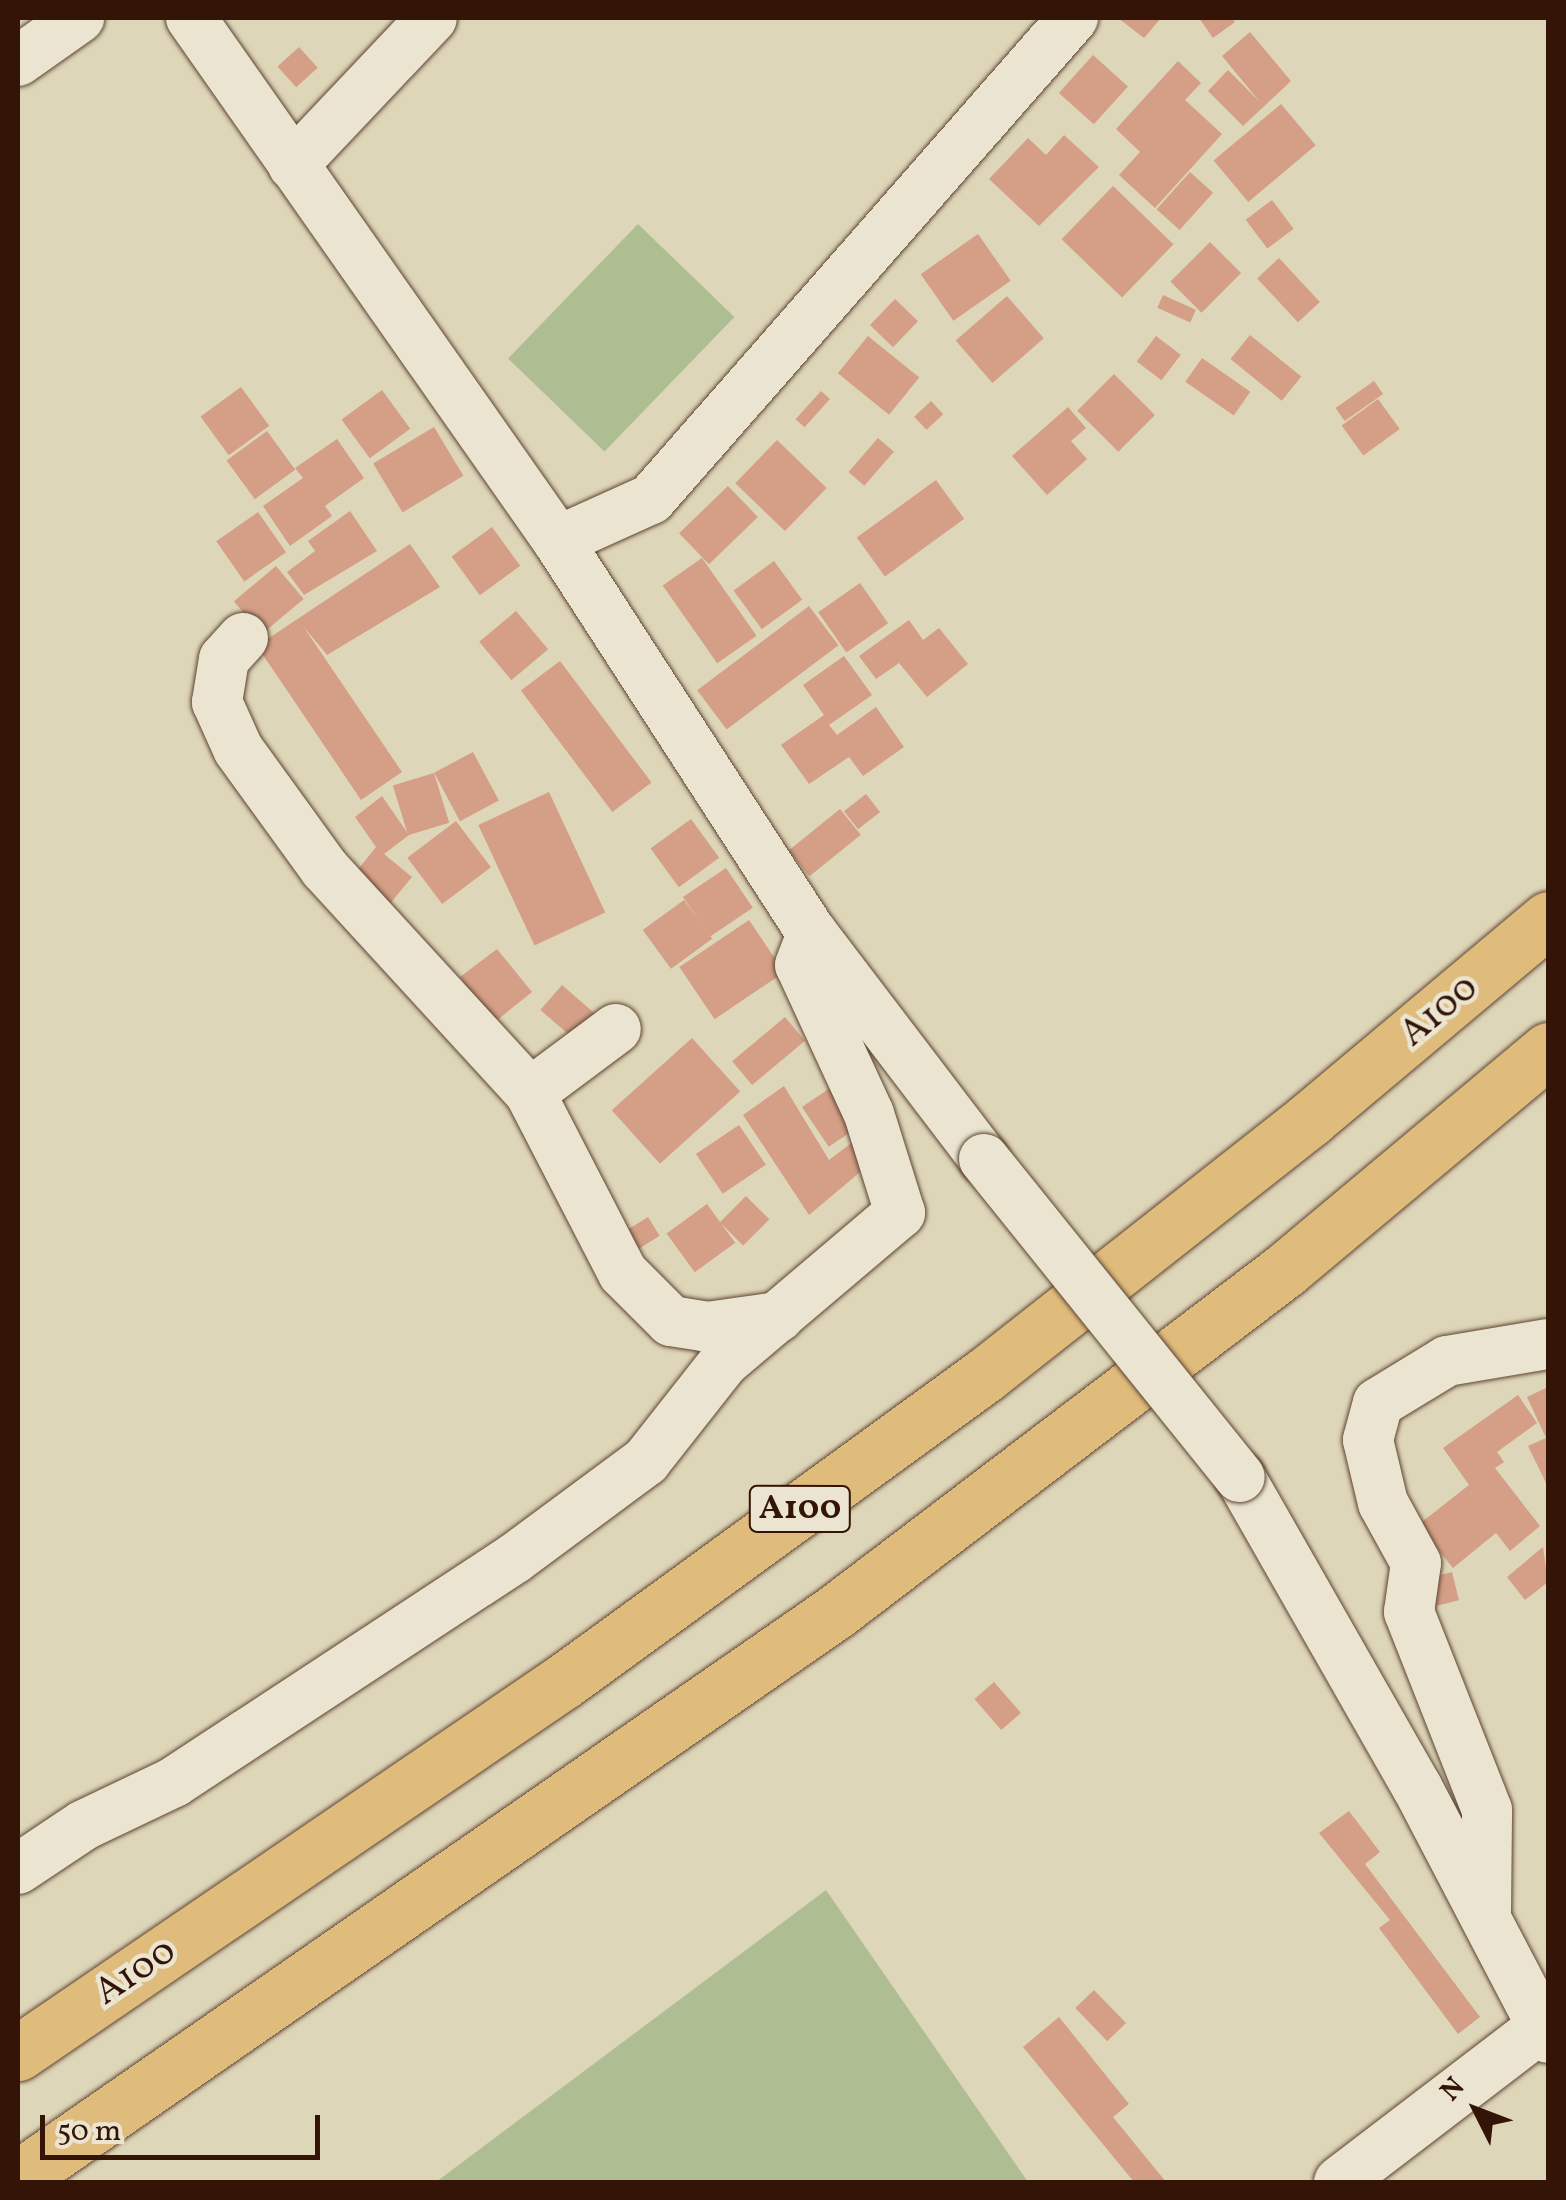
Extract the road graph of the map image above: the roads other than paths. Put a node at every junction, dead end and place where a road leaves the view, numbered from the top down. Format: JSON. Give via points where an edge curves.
{"nodes":[{"id":1,"x":79,"y":18,"type":"edge"},
{"id":2,"x":190,"y":18,"type":"edge"},
{"id":3,"x":432,"y":18,"type":"edge"},
{"id":4,"x":1073,"y":18,"type":"edge"},
{"id":5,"x":18,"y":60,"type":"edge"},
{"id":6,"x":292,"y":165,"type":"junction"},
{"id":7,"x":558,"y":541,"type":"junction"},
{"id":8,"x":243,"y":638,"type":"dead end"},
{"id":9,"x":1548,"y":920,"type":"edge"},
{"id":10,"x":812,"y":933,"type":"junction"},
{"id":11,"x":616,"y":1030,"type":"dead end"},
{"id":12,"x":1548,"y":1050,"type":"edge"},
{"id":13,"x":530,"y":1093,"type":"junction"},
{"id":14,"x":778,"y":1316,"type":"junction"},
{"id":15,"x":1548,"y":1344,"type":"edge"},
{"id":16,"x":18,"y":1869,"type":"edge"},
{"id":17,"x":1486,"y":1913,"type":"junction"},
{"id":18,"x":1546,"y":2029,"type":"edge"},
{"id":19,"x":18,"y":2053,"type":"edge"},
{"id":20,"x":18,"y":2178,"type":"edge"},
{"id":21,"x":1339,"y":2182,"type":"edge"}],
"edges":[{"from":1,"to":5,"type":"street"},
{"from":2,"to":6,"type":"street"},
{"from":3,"to":6,"type":"street"},
{"from":4,"to":7,"type":"street","via":[[651,498]]},
{"from":6,"to":7,"type":"street"},
{"from":7,"to":10,"type":"street"},
{"from":8,"to":13,"type":"street","via":[[224,659],[217,702],[238,749],[325,869]]},
{"from":9,"to":19,"type":"highway","name":"A100","number":"A100","via":[[1310,1119],[985,1374],[564,1681]]},
{"from":10,"to":14,"type":"street","via":[[800,965],[869,1114],[900,1212]]},
{"from":10,"to":17,"type":"street","bridge":true,"via":[[1240,1477]]},
{"from":11,"to":13,"type":"street"},
{"from":12,"to":20,"type":"highway","number":"A100","via":[[1285,1270],[835,1612]]},
{"from":13,"to":14,"type":"street","via":[[623,1273],[670,1321],[707,1327]]},
{"from":14,"to":16,"type":"street","via":[[724,1362],[646,1462],[515,1558],[174,1782],[84,1825]]},
{"from":15,"to":17,"type":"street","via":[[1447,1361],[1378,1402],[1368,1440],[1383,1503],[1416,1564],[1409,1612],[1487,1810]]},
{"from":17,"to":18,"type":"street"},
{"from":18,"to":21,"type":"street"}]}
